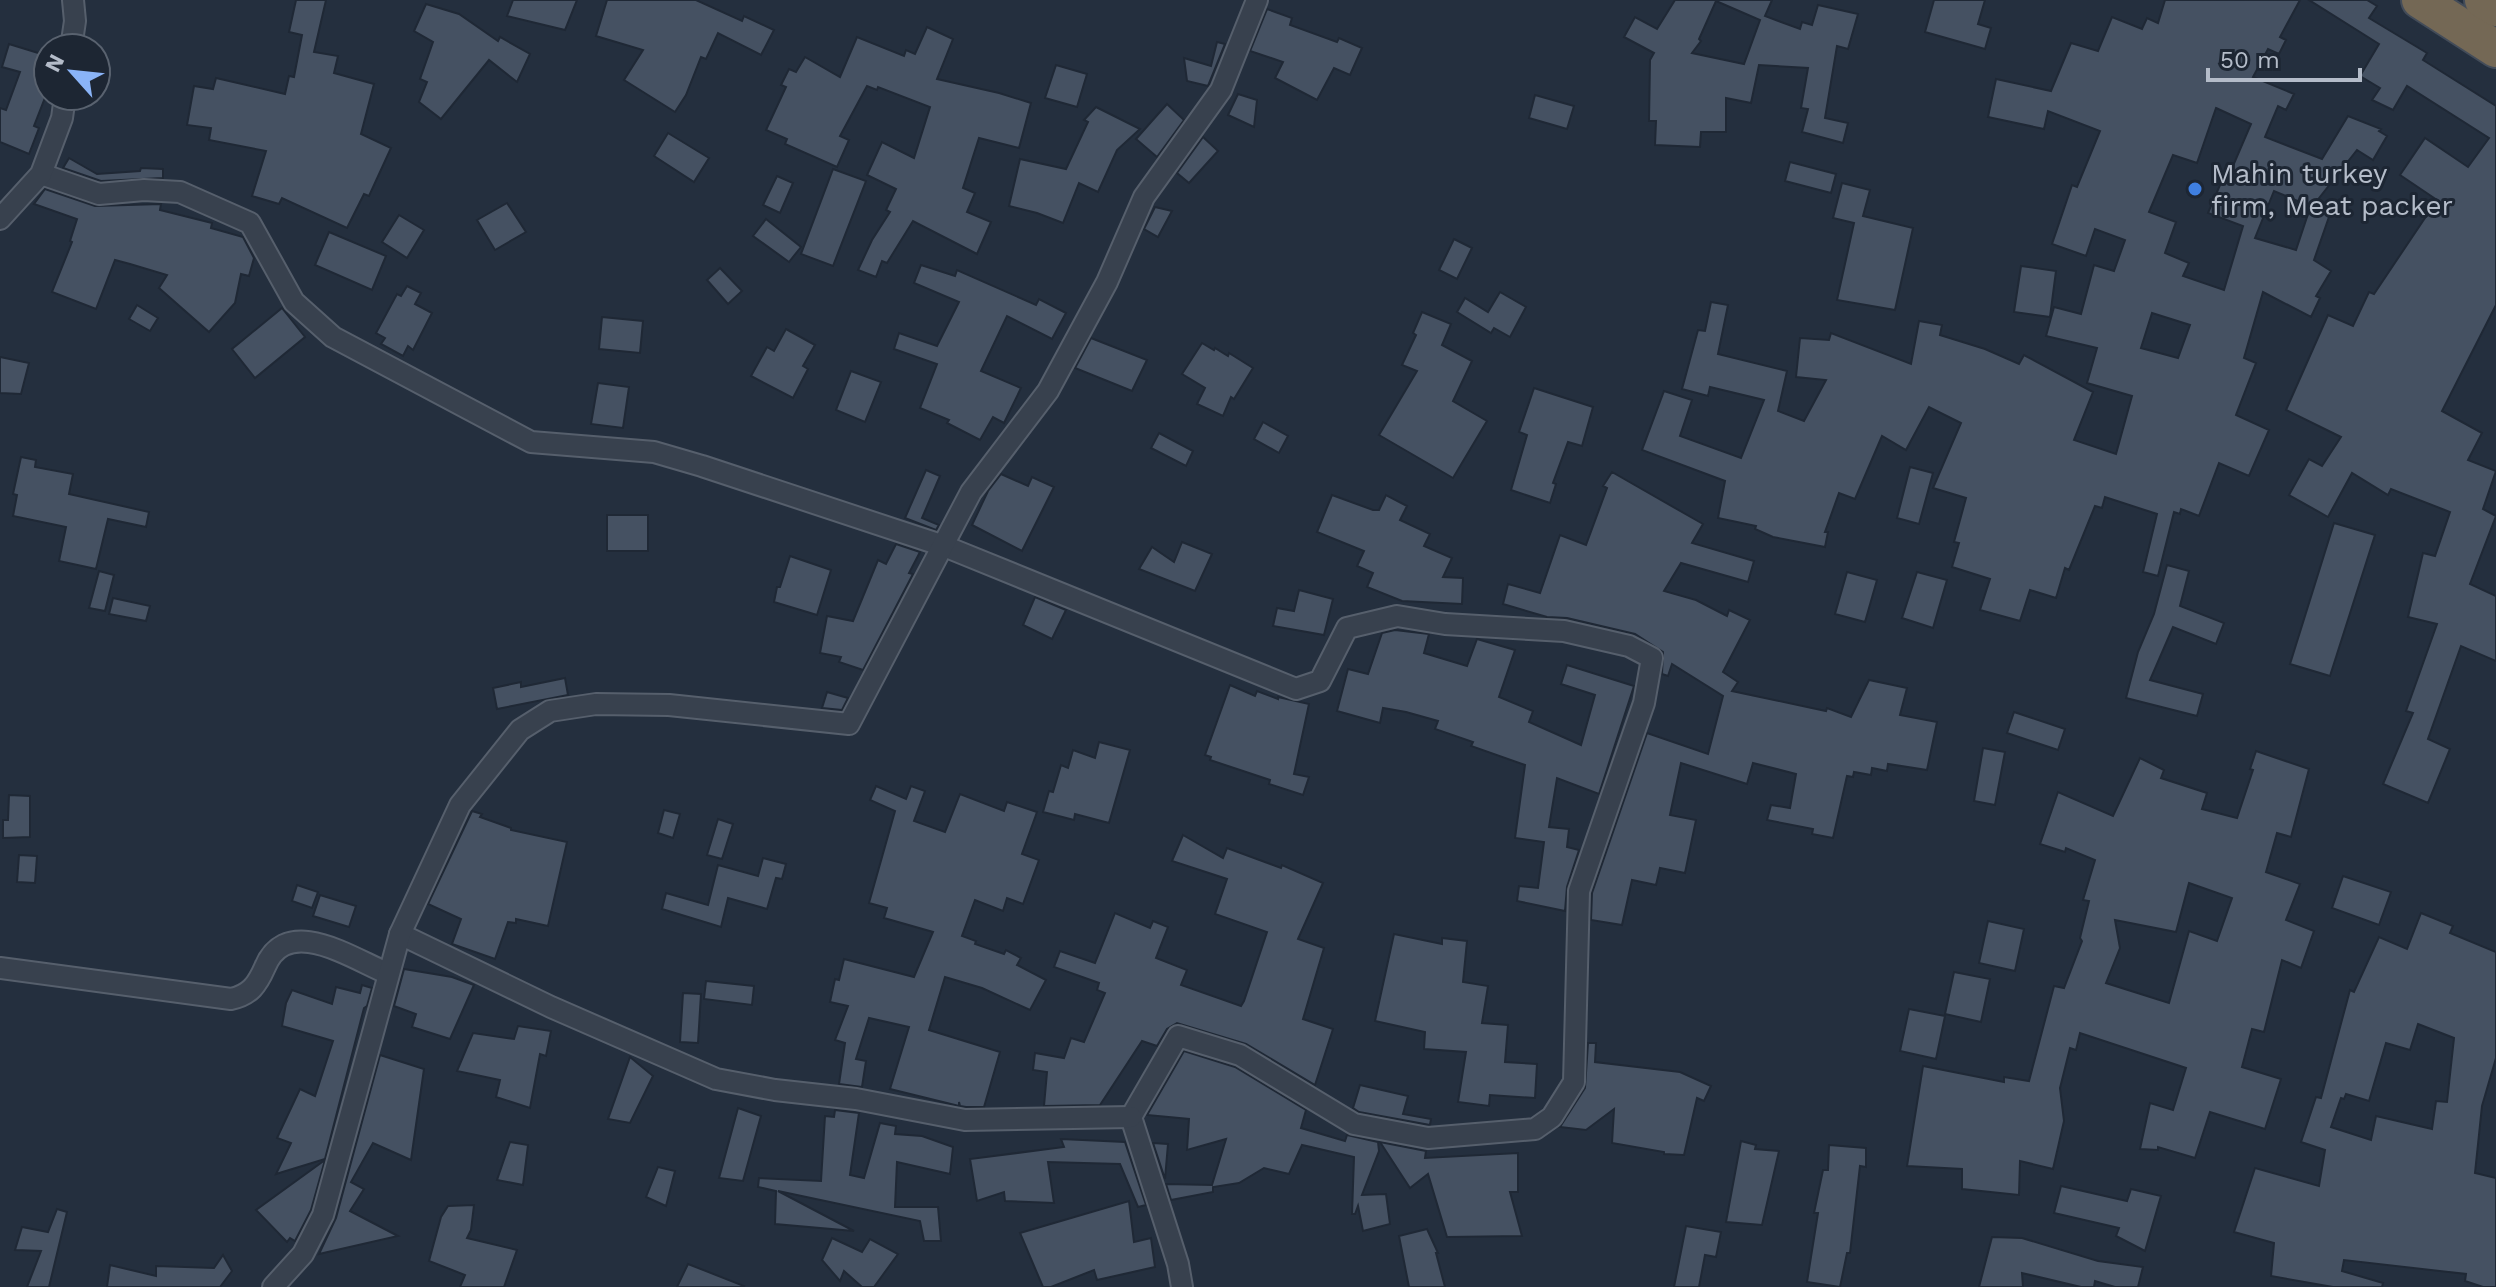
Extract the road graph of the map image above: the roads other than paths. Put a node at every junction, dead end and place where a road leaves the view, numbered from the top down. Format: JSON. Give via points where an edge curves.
{"nodes":[{"id":1,"x":73,"y":0,"type":"edge"},
{"id":2,"x":1257,"y":0,"type":"edge"},
{"id":3,"x":2420,"y":0,"type":"edge"},
{"id":4,"x":2453,"y":0,"type":"edge"},
{"id":5,"x":2483,"y":0,"type":"edge"},
{"id":6,"x":2496,"y":8,"type":"edge"},
{"id":7,"x":2496,"y":25,"type":"edge"},
{"id":8,"x":73,"y":32,"type":"edge"},
{"id":9,"x":2496,"y":49,"type":"edge"},
{"id":10,"x":63,"y":112,"type":"edge"},
{"id":11,"x":41,"y":174,"type":"junction"},
{"id":12,"x":0,"y":219,"type":"edge"},
{"id":13,"x":944,"y":546,"type":"junction"},
{"id":14,"x":400,"y":934,"type":"junction"},
{"id":15,"x":0,"y":968,"type":"edge"},
{"id":16,"x":387,"y":973,"type":"junction"},
{"id":17,"x":1131,"y":1117,"type":"junction"},
{"id":18,"x":273,"y":1287,"type":"edge"},
{"id":19,"x":1182,"y":1287,"type":"edge"}],
"edges":[{"from":1,"to":8,"type":"street"},
{"from":2,"to":13,"type":"street","via":[[1221,90],[1144,197],[1107,282],[1048,391],[971,492]]},
{"from":3,"to":9,"type":"highway"},
{"from":4,"to":7,"type":"highway"},
{"from":5,"to":6,"type":"highway"},
{"from":10,"to":11,"type":"street"},
{"from":11,"to":12,"type":"street"},
{"from":11,"to":13,"type":"street","via":[[99,194],[180,192],[250,223],[294,302],[333,337],[531,442],[654,452]]},
{"from":13,"to":14,"type":"street","via":[[849,724],[669,705],[596,704],[550,711],[520,730],[460,805]]},
{"from":13,"to":17,"type":"street","via":[[1296,689],[1320,681],[1347,628],[1397,616],[1564,631],[1629,646],[1652,658],[1644,703],[1579,891],[1574,1082],[1552,1117],[1535,1129],[1428,1138],[1354,1124],[1240,1055],[1178,1036]]},
{"from":14,"to":16,"type":"street"},
{"from":14,"to":17,"type":"street","via":[[716,1079],[965,1120]]},
{"from":15,"to":16,"type":"street","via":[[231,999],[246,996],[279,946],[295,939]]},
{"from":16,"to":18,"type":"street","via":[[323,1215],[303,1254]]},
{"from":17,"to":19,"type":"street"}]}
